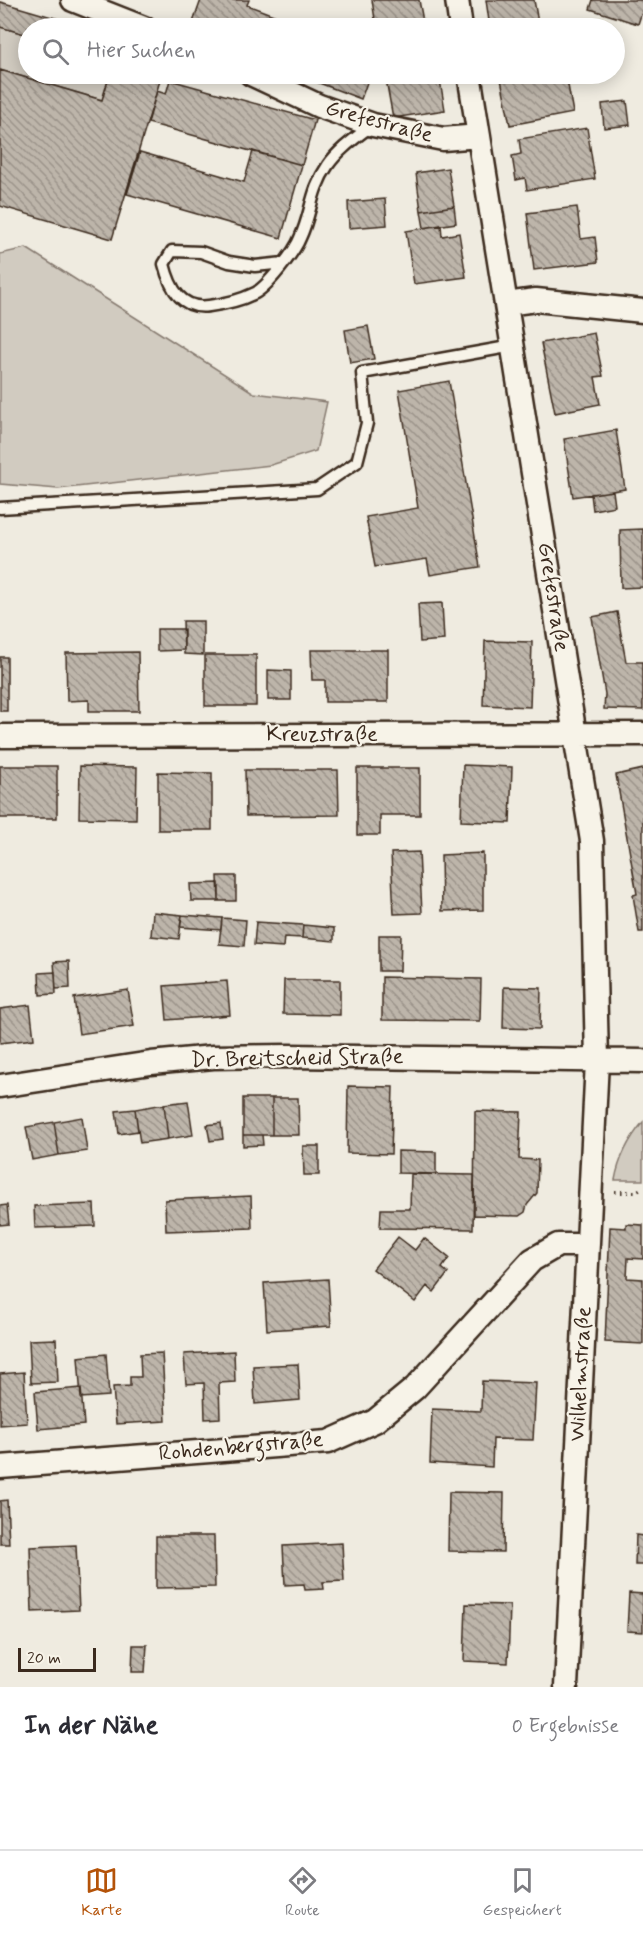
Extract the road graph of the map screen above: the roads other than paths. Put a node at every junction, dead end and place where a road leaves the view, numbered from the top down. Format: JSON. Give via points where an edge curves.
{"nodes":[{"id":1,"x":73,"y":0,"type":"edge"},
{"id":2,"x":457,"y":0,"type":"edge"},
{"id":3,"x":119,"y":18,"type":"edge"},
{"id":4,"x":460,"y":18,"type":"edge"},
{"id":5,"x":272,"y":84,"type":"edge"},
{"id":6,"x":471,"y":84,"type":"edge"},
{"id":7,"x":372,"y":125,"type":"junction"},
{"id":8,"x":479,"y":136,"type":"junction"},
{"id":9,"x":284,"y":263,"type":"junction"},
{"id":10,"x":506,"y":304,"type":"junction"},
{"id":11,"x":643,"y":310,"type":"edge"},
{"id":12,"x":513,"y":346,"type":"junction"},
{"id":13,"x":0,"y":508,"type":"edge"},
{"id":14,"x":643,"y":734,"type":"edge"},
{"id":15,"x":575,"y":735,"type":"junction"},
{"id":16,"x":0,"y":736,"type":"edge"},
{"id":17,"x":597,"y":1061,"type":"junction"},
{"id":18,"x":643,"y":1062,"type":"edge"},
{"id":19,"x":0,"y":1086,"type":"edge"},
{"id":20,"x":587,"y":1245,"type":"junction"},
{"id":21,"x":0,"y":1467,"type":"edge"},
{"id":22,"x":566,"y":1687,"type":"edge"}],
"edges":[{"from":1,"to":3,"type":"street"},
{"from":2,"to":4,"type":"street"},
{"from":5,"to":7,"type":"street","name":"Grefestraße"},
{"from":6,"to":8,"type":"street","name":"Grefestraße"},
{"from":7,"to":8,"type":"street","name":"Grefestraße","via":[[443,140]]},
{"from":7,"to":9,"type":"lane","via":[[328,164],[313,191],[301,238]]},
{"from":8,"to":10,"type":"street","name":"Grefestraße"},
{"from":9,"to":9,"type":"lane","via":[[256,294],[201,307],[185,302],[169,285],[164,264],[172,251],[201,252],[255,266]]},
{"from":10,"to":11,"type":"street","via":[[536,300]]},
{"from":10,"to":12,"type":"street","name":"Grefestraße"},
{"from":12,"to":13,"type":"lane","via":[[362,373],[367,423],[357,462],[316,489]]},
{"from":12,"to":15,"type":"street","name":"Grefestraße"},
{"from":14,"to":15,"type":"street","name":"Kreuzstraße"},
{"from":15,"to":16,"type":"street","name":"Kreuzstraße"},
{"from":15,"to":17,"type":"street","name":"Grefestraße","via":[[592,841]]},
{"from":17,"to":18,"type":"street","name":"Dr. Breitscheid Straße"},
{"from":17,"to":19,"type":"street","name":"Dr. Breitscheid Straße","via":[[213,1057]]},
{"from":17,"to":20,"type":"street","name":"Wilhelmstraße"},
{"from":20,"to":21,"type":"street","name":"Rohdenbergstraße","via":[[558,1245],[532,1260],[415,1388],[375,1421],[328,1442]]},
{"from":20,"to":22,"type":"street","name":"Wilhelmstraße"}]}
